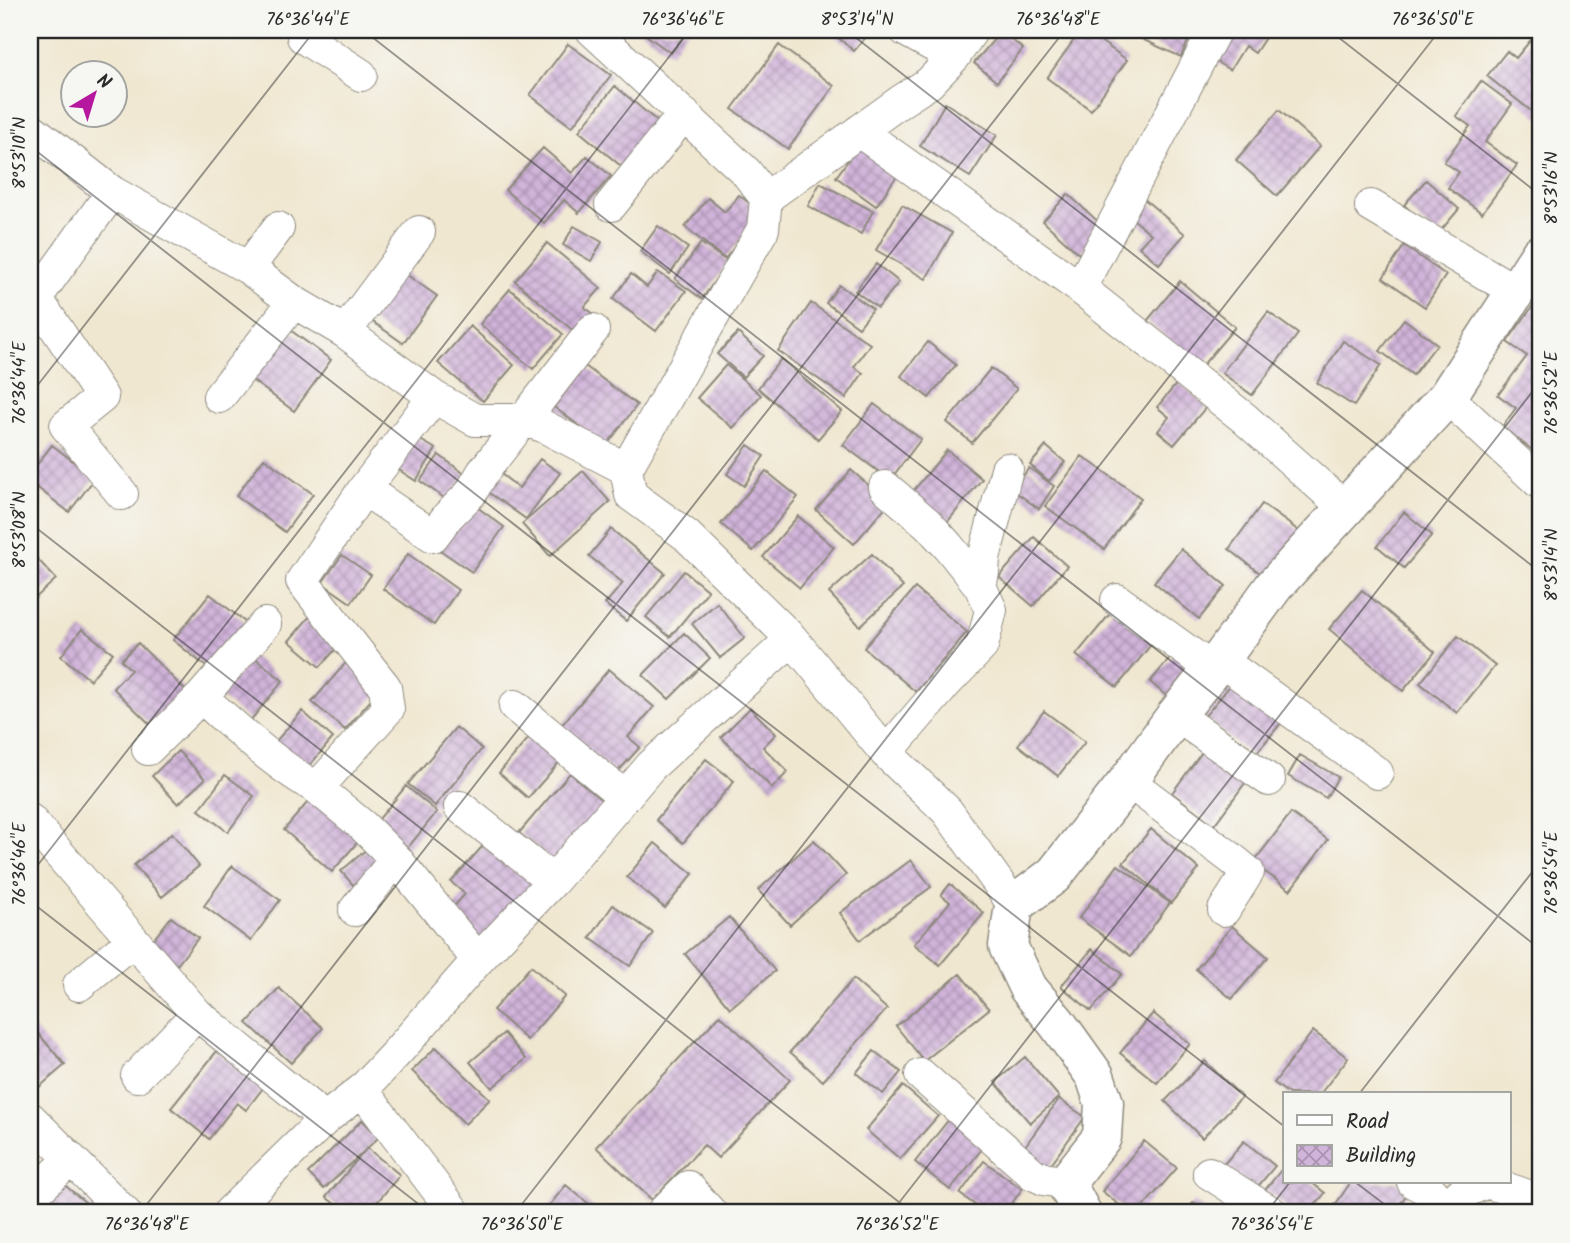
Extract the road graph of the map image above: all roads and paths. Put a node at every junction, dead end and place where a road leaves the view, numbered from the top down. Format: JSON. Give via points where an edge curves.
{"nodes":[{"id":1,"x":310,"y":30,"type":"edge"},
{"id":2,"x":592,"y":30,"type":"edge"},
{"id":3,"x":905,"y":30,"type":"edge"},
{"id":4,"x":972,"y":30,"type":"edge"},
{"id":5,"x":1215,"y":30,"type":"edge"},
{"id":6,"x":954,"y":57,"type":"junction"},
{"id":7,"x":361,"y":75,"type":"dead end"},
{"id":8,"x":684,"y":114,"type":"junction"},
{"id":9,"x":30,"y":128,"type":"edge"},
{"id":10,"x":859,"y":131,"type":"junction"},
{"id":11,"x":112,"y":191,"type":"junction"},
{"id":12,"x":766,"y":198,"type":"junction"},
{"id":13,"x":611,"y":205,"type":"dead end"},
{"id":14,"x":1371,"y":206,"type":"dead end"},
{"id":15,"x":278,"y":228,"type":"dead end"},
{"id":16,"x":419,"y":232,"type":"dead end"},
{"id":17,"x":1540,"y":254,"type":"edge"},
{"id":18,"x":248,"y":268,"type":"junction"},
{"id":19,"x":1080,"y":288,"type":"junction"},
{"id":20,"x":1515,"y":291,"type":"junction"},
{"id":21,"x":294,"y":302,"type":"junction"},
{"id":22,"x":593,"y":330,"type":"dead end"},
{"id":23,"x":345,"y":332,"type":"junction"},
{"id":24,"x":219,"y":397,"type":"dead end"},
{"id":25,"x":434,"y":397,"type":"junction"},
{"id":26,"x":1447,"y":397,"type":"junction"},
{"id":27,"x":524,"y":420,"type":"junction"},
{"id":28,"x":626,"y":469,"type":"junction"},
{"id":29,"x":1007,"y":469,"type":"dead end"},
{"id":30,"x":1540,"y":484,"type":"edge"},
{"id":31,"x":885,"y":487,"type":"dead end"},
{"id":32,"x":364,"y":489,"type":"junction"},
{"id":33,"x":122,"y":495,"type":"dead end"},
{"id":34,"x":1345,"y":508,"type":"junction"},
{"id":35,"x":980,"y":586,"type":"junction"},
{"id":36,"x":1117,"y":600,"type":"dead end"},
{"id":37,"x":265,"y":624,"type":"dead end"},
{"id":38,"x":792,"y":639,"type":"junction"},
{"id":39,"x":1216,"y":664,"type":"junction"},
{"id":40,"x":201,"y":697,"type":"junction"},
{"id":41,"x":515,"y":706,"type":"dead end"},
{"id":42,"x":1176,"y":715,"type":"junction"},
{"id":43,"x":148,"y":748,"type":"dead end"},
{"id":44,"x":887,"y":753,"type":"junction"},
{"id":45,"x":1377,"y":773,"type":"dead end"},
{"id":46,"x":1128,"y":780,"type":"junction"},
{"id":47,"x":1269,"y":780,"type":"dead end"},
{"id":48,"x":317,"y":788,"type":"junction"},
{"id":49,"x":625,"y":797,"type":"junction"},
{"id":50,"x":460,"y":807,"type":"dead end"},
{"id":51,"x":30,"y":821,"type":"edge"},
{"id":52,"x":396,"y":859,"type":"junction"},
{"id":53,"x":553,"y":881,"type":"junction"},
{"id":54,"x":1014,"y":905,"type":"junction"},
{"id":55,"x":355,"y":910,"type":"dead end"},
{"id":56,"x":1224,"y":910,"type":"dead end"},
{"id":57,"x":133,"y":940,"type":"junction"},
{"id":58,"x":478,"y":960,"type":"junction"},
{"id":59,"x":79,"y":985,"type":"dead end"},
{"id":60,"x":197,"y":1013,"type":"junction"},
{"id":61,"x":921,"y":1075,"type":"dead end"},
{"id":62,"x":137,"y":1076,"type":"dead end"},
{"id":63,"x":362,"y":1090,"type":"junction"},
{"id":64,"x":30,"y":1118,"type":"edge"},
{"id":65,"x":325,"y":1119,"type":"junction"},
{"id":66,"x":71,"y":1159,"type":"junction"},
{"id":67,"x":1209,"y":1173,"type":"dead end"},
{"id":68,"x":1417,"y":1184,"type":"edge"},
{"id":69,"x":1482,"y":1184,"type":"edge"},
{"id":70,"x":1493,"y":1184,"type":"edge"},
{"id":71,"x":30,"y":1197,"type":"edge"},
{"id":72,"x":1074,"y":1198,"type":"edge"},
{"id":73,"x":1540,"y":1200,"type":"edge"},
{"id":74,"x":125,"y":1213,"type":"edge"},
{"id":75,"x":229,"y":1213,"type":"edge"},
{"id":76,"x":455,"y":1213,"type":"edge"},
{"id":77,"x":662,"y":1213,"type":"edge"},
{"id":78,"x":711,"y":1213,"type":"edge"},
{"id":79,"x":1272,"y":1213,"type":"edge"},
{"id":80,"x":1442,"y":1213,"type":"edge"},
{"id":81,"x":1450,"y":1213,"type":"edge"}],
"edges":[{"from":1,"to":7,"type":"street","via":[[303,37]]},
{"from":2,"to":8,"type":"street"},
{"from":3,"to":6,"type":"street"},
{"from":4,"to":6,"type":"street"},
{"from":5,"to":19,"type":"street"},
{"from":6,"to":10,"type":"street","via":[[929,83]]},
{"from":8,"to":12,"type":"street","via":[[746,172]]},
{"from":8,"to":13,"type":"street"},
{"from":9,"to":11,"type":"street"},
{"from":10,"to":12,"type":"street"},
{"from":10,"to":19,"type":"street"},
{"from":11,"to":18,"type":"street"},
{"from":11,"to":33,"type":"street","via":[[36,298],[102,397],[66,426]]},
{"from":12,"to":28,"type":"street","via":[[763,229]]},
{"from":14,"to":20,"type":"street"},
{"from":15,"to":18,"type":"street"},
{"from":16,"to":23,"type":"street"},
{"from":17,"to":20,"type":"street"},
{"from":18,"to":21,"type":"street"},
{"from":19,"to":34,"type":"street","via":[[1244,418]]},
{"from":20,"to":26,"type":"street"},
{"from":21,"to":23,"type":"street"},
{"from":21,"to":24,"type":"street"},
{"from":22,"to":27,"type":"street"},
{"from":23,"to":25,"type":"street"},
{"from":25,"to":27,"type":"street","via":[[475,420]]},
{"from":25,"to":32,"type":"street"},
{"from":26,"to":30,"type":"street"},
{"from":26,"to":34,"type":"street"},
{"from":27,"to":28,"type":"street"},
{"from":27,"to":32,"type":"street","via":[[433,536]]},
{"from":28,"to":38,"type":"street","via":[[631,495],[685,535]]},
{"from":29,"to":35,"type":"street"},
{"from":31,"to":35,"type":"street","via":[[928,524]]},
{"from":32,"to":48,"type":"street","via":[[302,580],[385,687],[388,709]]},
{"from":34,"to":39,"type":"street","via":[[1274,586]]},
{"from":35,"to":44,"type":"street","via":[[991,610],[982,646]]},
{"from":36,"to":39,"type":"street"},
{"from":37,"to":40,"type":"street"},
{"from":38,"to":44,"type":"street"},
{"from":38,"to":49,"type":"street","via":[[651,766]]},
{"from":39,"to":42,"type":"street"},
{"from":39,"to":45,"type":"street"},
{"from":40,"to":43,"type":"street"},
{"from":40,"to":48,"type":"street","via":[[259,747]]},
{"from":41,"to":49,"type":"street"},
{"from":42,"to":46,"type":"street"},
{"from":42,"to":47,"type":"street"},
{"from":44,"to":54,"type":"street","via":[[947,811]]},
{"from":46,"to":54,"type":"street","via":[[1054,875]]},
{"from":46,"to":56,"type":"street","via":[[1248,872]]},
{"from":48,"to":52,"type":"street"},
{"from":49,"to":53,"type":"street"},
{"from":50,"to":53,"type":"street"},
{"from":51,"to":57,"type":"street"},
{"from":52,"to":55,"type":"street"},
{"from":52,"to":58,"type":"street"},
{"from":53,"to":58,"type":"street"},
{"from":54,"to":72,"type":"street","via":[[1008,946],[1028,988],[1095,1076],[1104,1103],[1102,1137]]},
{"from":57,"to":59,"type":"street"},
{"from":57,"to":60,"type":"street"},
{"from":58,"to":63,"type":"street"},
{"from":60,"to":62,"type":"street"},
{"from":60,"to":65,"type":"street"},
{"from":61,"to":72,"type":"street","via":[[1033,1174]]},
{"from":63,"to":65,"type":"street"},
{"from":63,"to":76,"type":"street"},
{"from":64,"to":66,"type":"street"},
{"from":65,"to":75,"type":"street"},
{"from":66,"to":71,"type":"street"},
{"from":66,"to":74,"type":"street"},
{"from":67,"to":79,"type":"street"},
{"from":68,"to":80,"type":"street","via":[[1442,1203]]},
{"from":69,"to":81,"type":"street","via":[[1460,1194]]},
{"from":70,"to":73,"type":"street"},
{"from":77,"to":78,"type":"street","via":[[688,1187]]}]}
